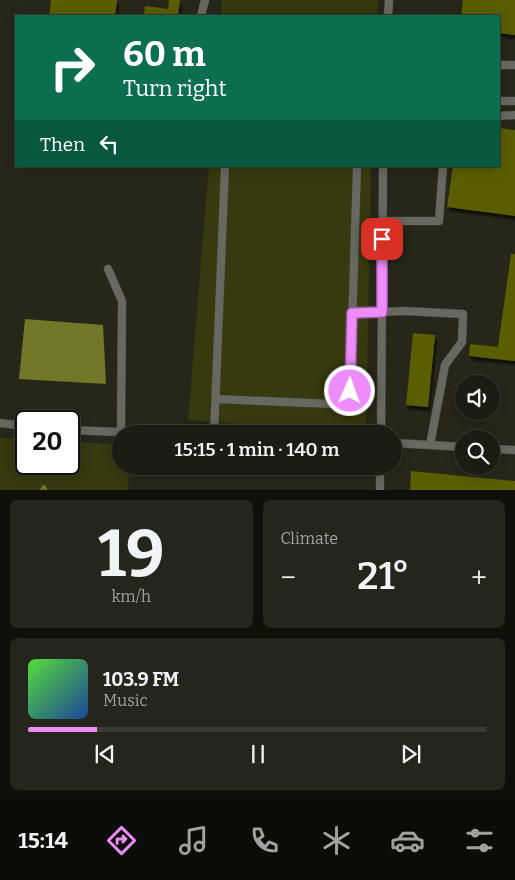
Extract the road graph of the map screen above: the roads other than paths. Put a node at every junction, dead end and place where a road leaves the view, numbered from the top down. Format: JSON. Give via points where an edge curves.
{"nodes":[{"id":1,"x":205,"y":0,"type":"edge"},
{"id":2,"x":389,"y":0,"type":"edge"},
{"id":3,"x":201,"y":15,"type":"edge"},
{"id":4,"x":388,"y":15,"type":"edge"},
{"id":5,"x":500,"y":65,"type":"edge"},
{"id":6,"x":515,"y":65,"type":"edge"},
{"id":7,"x":500,"y":101,"type":"edge"},
{"id":8,"x":515,"y":101,"type":"edge"},
{"id":9,"x":515,"y":115,"type":"edge"},
{"id":10,"x":500,"y":116,"type":"edge"},
{"id":11,"x":225,"y":167,"type":"edge"},
{"id":12,"x":357,"y":167,"type":"edge"},
{"id":13,"x":383,"y":167,"type":"edge"},
{"id":14,"x":443,"y":167,"type":"edge"},
{"id":15,"x":382,"y":220,"type":"junction"},
{"id":16,"x":108,"y":269,"type":"dead end"},
{"id":17,"x":382,"y":312,"type":"junction"},
{"id":18,"x":352,"y":313,"type":"junction"},
{"id":19,"x":216,"y":399,"type":"junction"},
{"id":20,"x":0,"y":423,"type":"edge"},
{"id":21,"x":15,"y":425,"type":"edge"},
{"id":22,"x":121,"y":425,"type":"edge"},
{"id":23,"x":215,"y":425,"type":"edge"},
{"id":24,"x":381,"y":425,"type":"edge"},
{"id":25,"x":80,"y":430,"type":"edge"},
{"id":26,"x":112,"y":432,"type":"edge"},
{"id":27,"x":402,"y":443,"type":"edge"},
{"id":28,"x":430,"y":445,"type":"junction"},
{"id":29,"x":455,"y":446,"type":"edge"},
{"id":30,"x":500,"y":449,"type":"edge"},
{"id":31,"x":515,"y":450,"type":"edge"},
{"id":32,"x":380,"y":475,"type":"edge"},
{"id":33,"x":380,"y":490,"type":"edge"}],
"edges":[{"from":1,"to":3,"type":"street"},
{"from":2,"to":4,"type":"street"},
{"from":5,"to":6,"type":"street"},
{"from":7,"to":8,"type":"street"},
{"from":9,"to":10,"type":"street"},
{"from":11,"to":19,"type":"street"},
{"from":12,"to":18,"type":"street"},
{"from":13,"to":15,"type":"street"},
{"from":14,"to":15,"type":"street","via":[[439,221]]},
{"from":15,"to":17,"type":"street"},
{"from":16,"to":22,"type":"street","via":[[122,301]]},
{"from":17,"to":18,"type":"street"},
{"from":17,"to":24,"type":"street"},
{"from":17,"to":28,"type":"street","via":[[463,314],[462,342],[445,365]]},
{"from":18,"to":19,"type":"street","via":[[350,391],[343,401],[334,404]]},
{"from":19,"to":23,"type":"street"},
{"from":20,"to":21,"type":"street"},
{"from":25,"to":26,"type":"street"},
{"from":27,"to":28,"type":"street"},
{"from":28,"to":29,"type":"street"},
{"from":30,"to":31,"type":"street"},
{"from":32,"to":33,"type":"street"}]}
